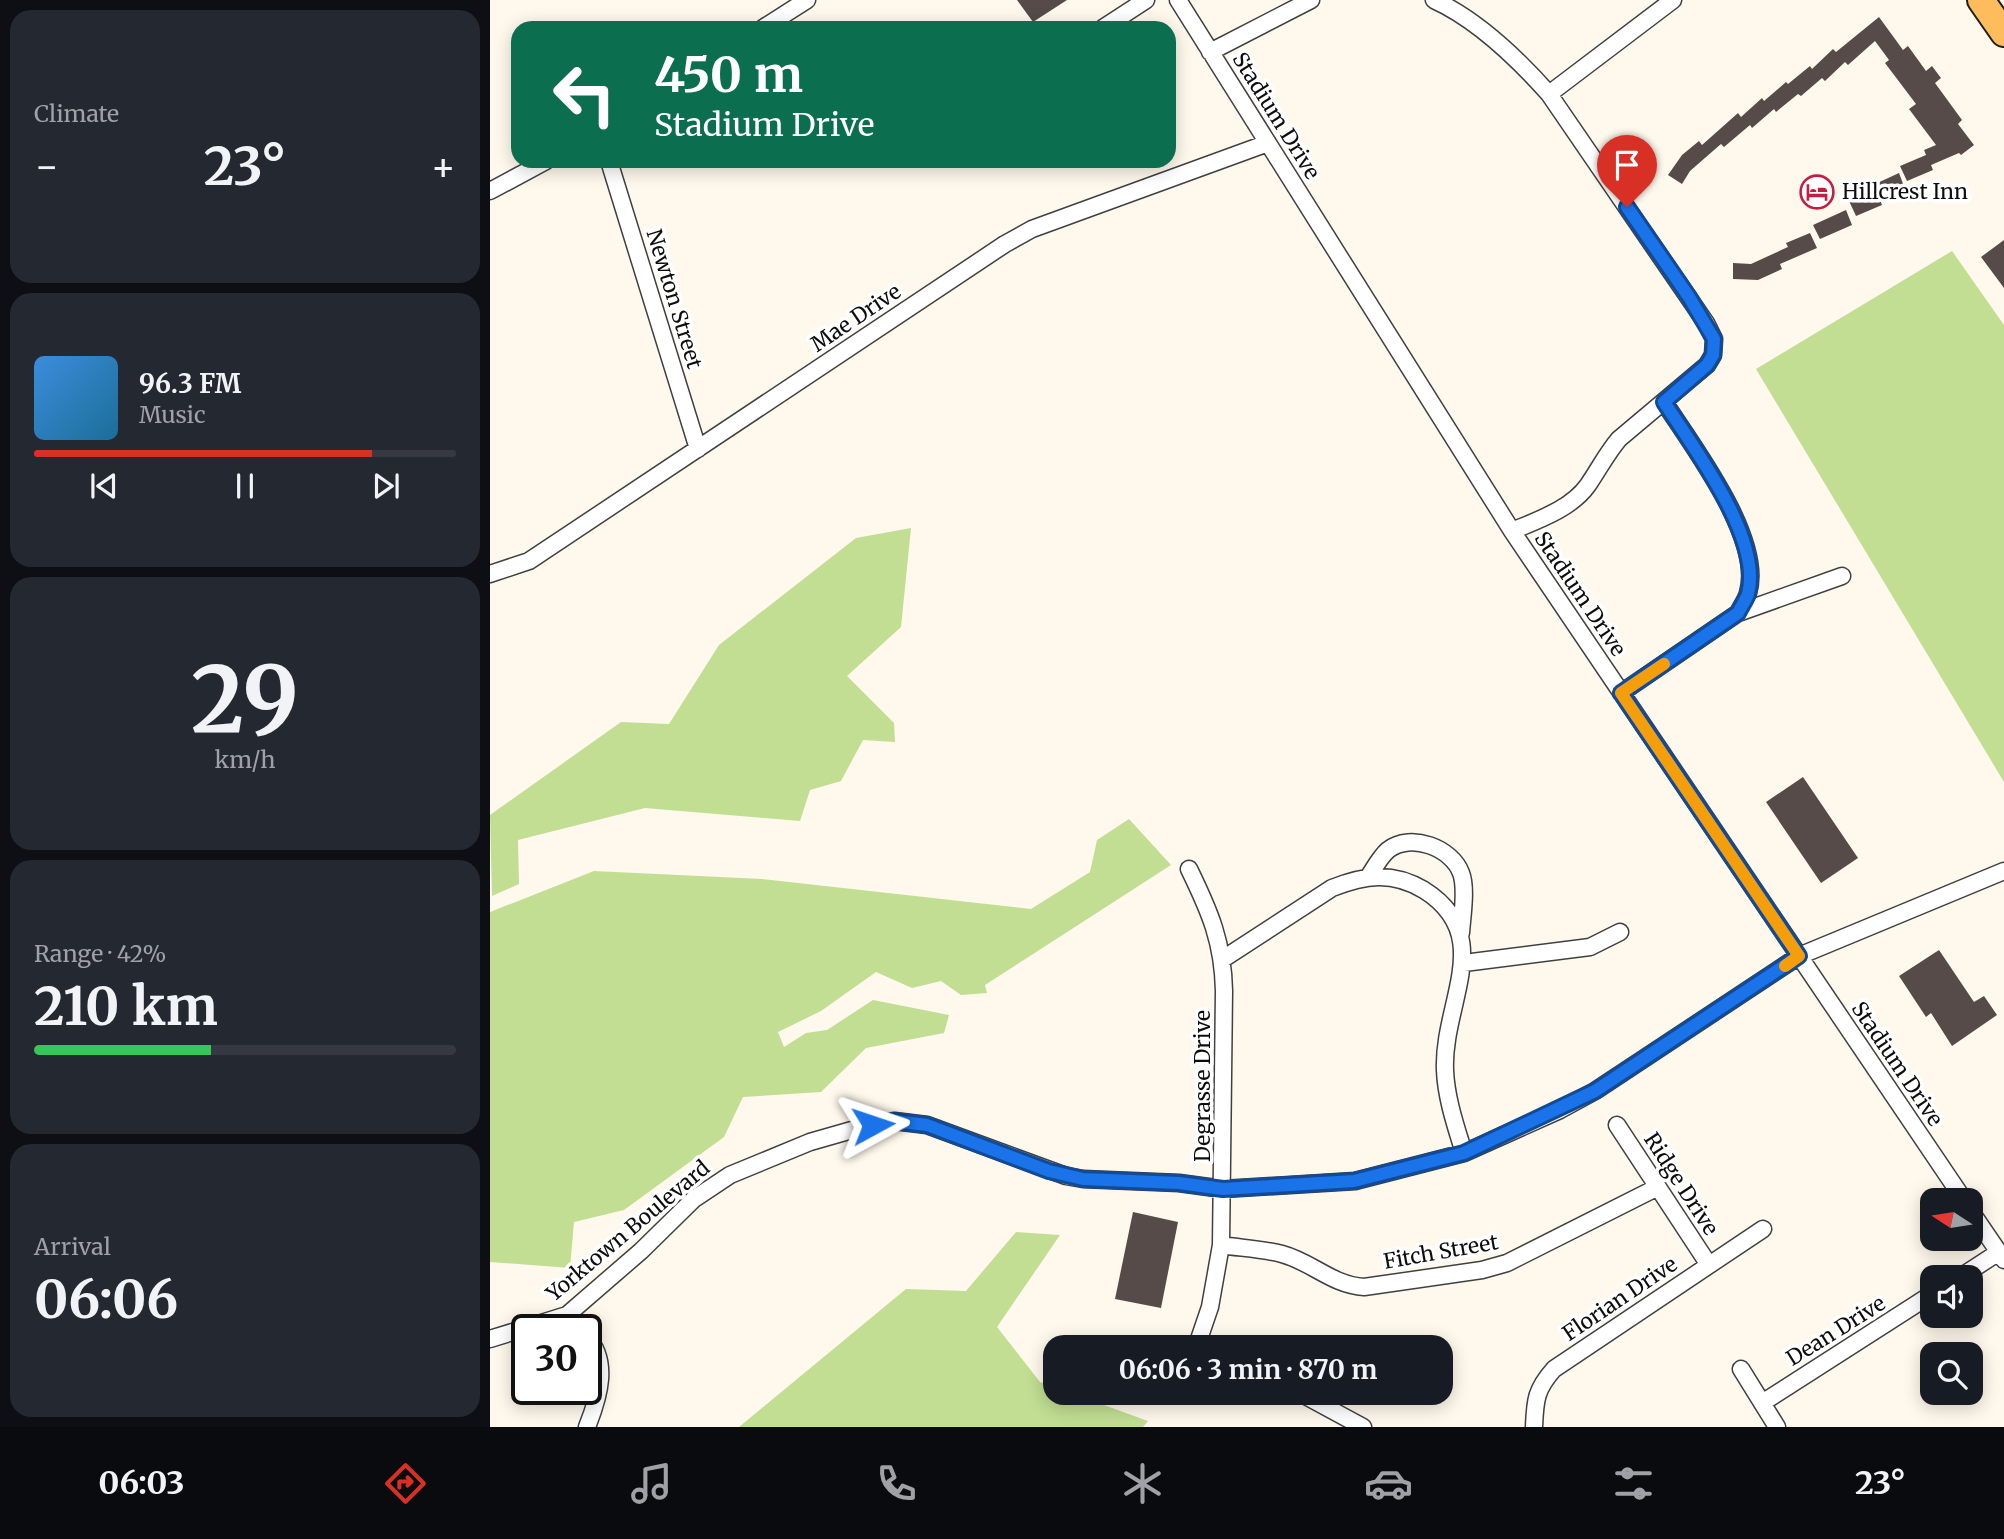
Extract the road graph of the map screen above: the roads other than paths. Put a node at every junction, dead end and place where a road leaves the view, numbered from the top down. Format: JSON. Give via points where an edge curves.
{"nodes":[{"id":1,"x":807,"y":0,"type":"edge"},
{"id":2,"x":1146,"y":0,"type":"edge"},
{"id":3,"x":1178,"y":0,"type":"edge"},
{"id":4,"x":1311,"y":0,"type":"edge"},
{"id":5,"x":1434,"y":0,"type":"edge"},
{"id":6,"x":1673,"y":0,"type":"edge"},
{"id":7,"x":1987,"y":2,"type":"edge"},
{"id":8,"x":774,"y":21,"type":"edge"},
{"id":9,"x":1113,"y":21,"type":"edge"},
{"id":10,"x":2004,"y":33,"type":"edge"},
{"id":11,"x":1210,"y":52,"type":"junction"},
{"id":12,"x":1549,"y":94,"type":"junction"},
{"id":13,"x":1268,"y":142,"type":"junction"},
{"id":14,"x":533,"y":168,"type":"edge"},
{"id":15,"x":611,"y":168,"type":"edge"},
{"id":16,"x":490,"y":191,"type":"edge"},
{"id":17,"x":1664,"y":402,"type":"junction"},
{"id":18,"x":698,"y":449,"type":"junction"},
{"id":19,"x":1512,"y":531,"type":"junction"},
{"id":20,"x":490,"y":574,"type":"edge"},
{"id":21,"x":1842,"y":576,"type":"dead end"},
{"id":22,"x":1738,"y":613,"type":"junction"},
{"id":23,"x":1621,"y":693,"type":"junction"},
{"id":24,"x":1189,"y":869,"type":"dead end"},
{"id":25,"x":2004,"y":871,"type":"edge"},
{"id":26,"x":1369,"y":876,"type":"junction"},
{"id":27,"x":1620,"y":932,"type":"dead end"},
{"id":28,"x":1461,"y":935,"type":"junction"},
{"id":29,"x":1799,"y":956,"type":"junction"},
{"id":30,"x":1223,"y":959,"type":"junction"},
{"id":31,"x":1464,"y":962,"type":"junction"},
{"id":32,"x":1617,"y":1125,"type":"dead end"},
{"id":33,"x":1464,"y":1153,"type":"junction"},
{"id":34,"x":1658,"y":1187,"type":"junction"},
{"id":35,"x":1956,"y":1188,"type":"edge"},
{"id":36,"x":1223,"y":1189,"type":"junction"},
{"id":37,"x":1763,"y":1229,"type":"dead end"},
{"id":38,"x":1983,"y":1229,"type":"edge"},
{"id":39,"x":1222,"y":1245,"type":"junction"},
{"id":40,"x":2001,"y":1256,"type":"edge"},
{"id":41,"x":1709,"y":1265,"type":"junction"},
{"id":42,"x":1983,"y":1265,"type":"edge"},
{"id":43,"x":1920,"y":1302,"type":"edge"},
{"id":44,"x":568,"y":1314,"type":"edge"},
{"id":45,"x":511,"y":1332,"type":"edge"},
{"id":46,"x":1200,"y":1335,"type":"edge"},
{"id":47,"x":490,"y":1339,"type":"edge"},
{"id":48,"x":1741,"y":1368,"type":"dead end"},
{"id":49,"x":1762,"y":1403,"type":"junction"},
{"id":50,"x":595,"y":1405,"type":"edge"},
{"id":51,"x":1322,"y":1405,"type":"edge"},
{"id":52,"x":587,"y":1427,"type":"edge"},
{"id":53,"x":1363,"y":1427,"type":"edge"},
{"id":54,"x":1534,"y":1427,"type":"edge"},
{"id":55,"x":1777,"y":1427,"type":"edge"}],
"edges":[{"from":1,"to":8,"type":"street"},
{"from":2,"to":9,"type":"street"},
{"from":3,"to":11,"type":"street","name":"Stadium Drive"},
{"from":4,"to":11,"type":"street"},
{"from":5,"to":12,"type":"street","via":[[1499,44]]},
{"from":6,"to":12,"type":"street"},
{"from":7,"to":10,"type":"main road"},
{"from":11,"to":13,"type":"street","name":"Stadium Drive"},
{"from":12,"to":17,"type":"street","via":[[1714,339],[1707,365]]},
{"from":13,"to":18,"type":"street","name":"Mae Drive","via":[[1032,229]]},
{"from":13,"to":19,"type":"street","name":"Stadium Drive"},
{"from":14,"to":16,"type":"street"},
{"from":15,"to":18,"type":"street","name":"Newton Street"},
{"from":17,"to":19,"type":"street","via":[[1619,439],[1586,487],[1566,506]]},
{"from":17,"to":22,"type":"street","via":[[1723,492],[1748,552],[1748,593]]},
{"from":18,"to":20,"type":"street","name":"Mae Drive","via":[[529,561]]},
{"from":19,"to":23,"type":"street","name":"Stadium Drive"},
{"from":21,"to":22,"type":"street"},
{"from":22,"to":23,"type":"street"},
{"from":23,"to":29,"type":"street","name":"Stadium Drive"},
{"from":24,"to":30,"type":"street","name":"Degrasse Drive","via":[[1210,912]]},
{"from":25,"to":29,"type":"street","name":"Yorktown Boulevard"},
{"from":26,"to":28,"type":"street","via":[[1416,886],[1438,900]]},
{"from":26,"to":28,"type":"street","via":[[1390,848],[1403,843],[1430,845],[1447,854],[1462,874]]},
{"from":26,"to":30,"type":"street","via":[[1332,888]]},
{"from":27,"to":31,"type":"street","via":[[1590,947]]},
{"from":28,"to":31,"type":"street"},
{"from":29,"to":33,"type":"street","name":"Yorktown Boulevard","via":[[1595,1091]]},
{"from":29,"to":35,"type":"street","name":"Stadium Drive"},
{"from":30,"to":36,"type":"street","name":"Degrasse Drive"},
{"from":31,"to":33,"type":"street","via":[[1446,1039],[1445,1072]]},
{"from":32,"to":34,"type":"street","name":"Ridge Drive"},
{"from":33,"to":36,"type":"street","name":"Yorktown Boulevard","via":[[1354,1181]]},
{"from":34,"to":39,"type":"street","name":"Fitch Street","via":[[1507,1263],[1377,1285],[1350,1286],[1281,1254]]},
{"from":34,"to":41,"type":"street","name":"Ridge Drive"},
{"from":36,"to":39,"type":"street","name":"Degrasse Drive"},
{"from":36,"to":44,"type":"street","name":"Yorktown Boulevard","via":[[1066,1176],[946,1130],[894,1121],[810,1142],[730,1175],[694,1199]]},
{"from":37,"to":41,"type":"street","name":"Florian Drive"},
{"from":38,"to":40,"type":"street"},
{"from":39,"to":46,"type":"street","name":"Degrasse Drive"},
{"from":40,"to":42,"type":"street"},
{"from":41,"to":54,"type":"street","name":"Florian Drive","via":[[1554,1368],[1540,1384]]},
{"from":43,"to":49,"type":"street","name":"Dean Drive"},
{"from":45,"to":47,"type":"street","name":"Yorktown Boulevard"},
{"from":48,"to":49,"type":"street"},
{"from":49,"to":55,"type":"street"},
{"from":50,"to":52,"type":"street"},
{"from":51,"to":53,"type":"street"}]}
